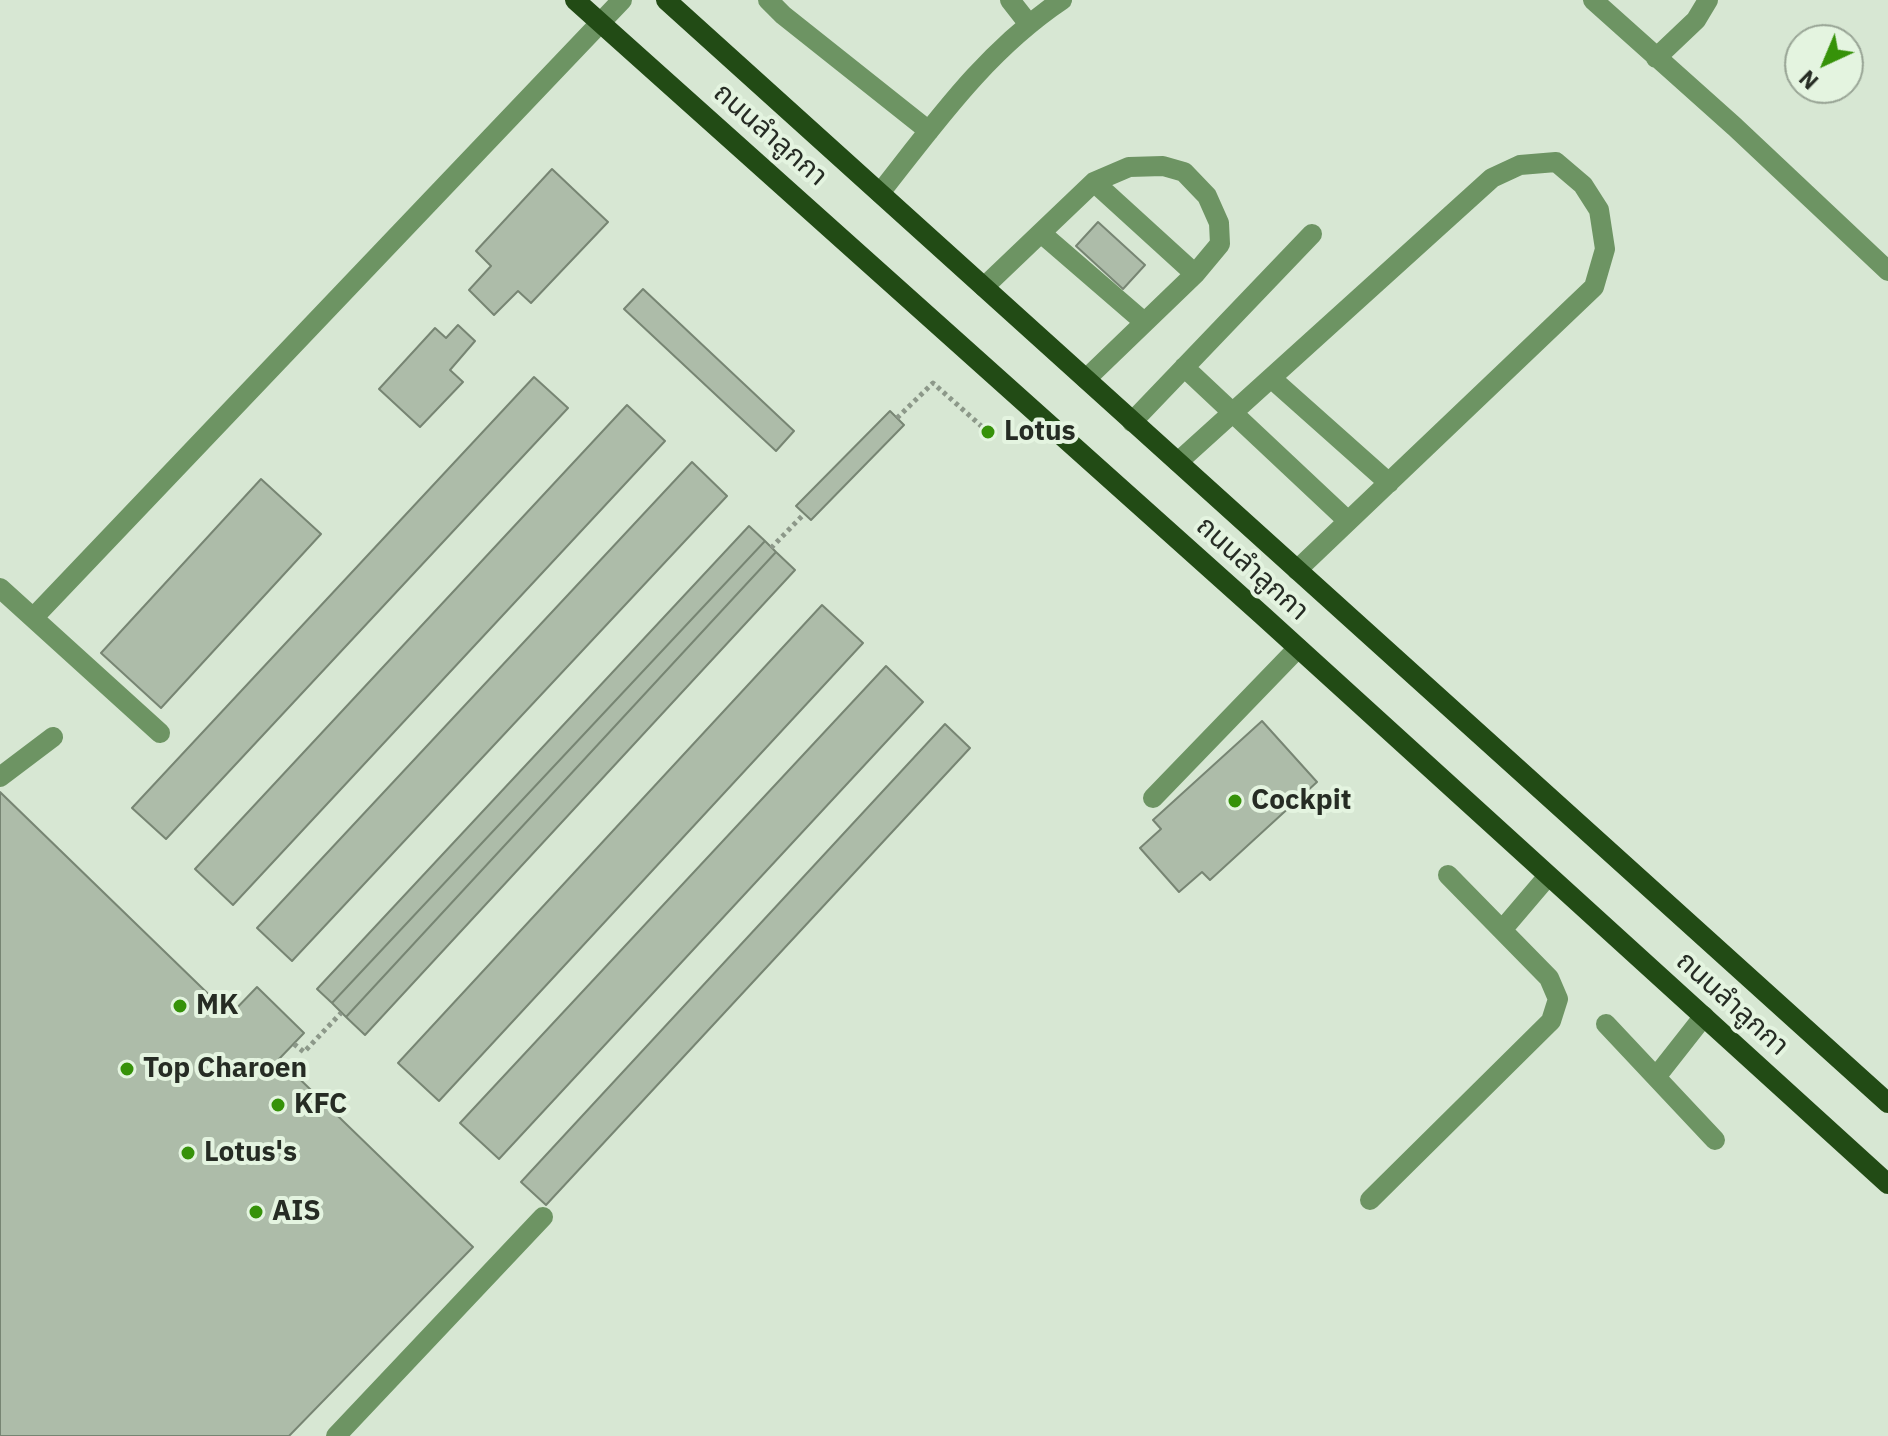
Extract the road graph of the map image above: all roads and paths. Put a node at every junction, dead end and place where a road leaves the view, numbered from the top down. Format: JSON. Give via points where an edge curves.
{"nodes":[{"id":1,"x":575,"y":0,"type":"edge"},
{"id":2,"x":622,"y":0,"type":"edge"},
{"id":3,"x":666,"y":0,"type":"edge"},
{"id":4,"x":768,"y":0,"type":"edge"},
{"id":5,"x":1010,"y":0,"type":"edge"},
{"id":6,"x":1062,"y":0,"type":"edge"},
{"id":7,"x":1593,"y":0,"type":"edge"},
{"id":8,"x":1708,"y":0,"type":"edge"},
{"id":9,"x":599,"y":23,"type":"junction"},
{"id":10,"x":1028,"y":23,"type":"junction"},
{"id":11,"x":1656,"y":58,"type":"junction"},
{"id":12,"x":929,"y":131,"type":"junction"},
{"id":13,"x":1094,"y":182,"type":"junction"},
{"id":14,"x":880,"y":193,"type":"junction"},
{"id":15,"x":1041,"y":233,"type":"junction"},
{"id":16,"x":1312,"y":234,"type":"dead end"},
{"id":17,"x":1888,"y":271,"type":"edge"},
{"id":18,"x":1195,"y":274,"type":"junction"},
{"id":19,"x":984,"y":287,"type":"junction"},
{"id":20,"x":1144,"y":322,"type":"junction"},
{"id":21,"x":1184,"y":367,"type":"junction"},
{"id":22,"x":1271,"y":378,"type":"junction"},
{"id":23,"x":1086,"y":379,"type":"junction"},
{"id":24,"x":1232,"y":413,"type":"junction"},
{"id":25,"x":897,"y":418,"type":"dead end"},
{"id":26,"x":1132,"y":422,"type":"junction"},
{"id":27,"x":988,"y":432,"type":"dead end"},
{"id":28,"x":1178,"y":462,"type":"junction"},
{"id":29,"x":1389,"y":483,"type":"junction"},
{"id":30,"x":804,"y":514,"type":"dead end"},
{"id":31,"x":1348,"y":521,"type":"junction"},
{"id":32,"x":771,"y":548,"type":"dead end"},
{"id":33,"x":1297,"y":570,"type":"junction"},
{"id":34,"x":0,"y":588,"type":"edge"},
{"id":35,"x":34,"y":617,"type":"junction"},
{"id":36,"x":1298,"y":648,"type":"junction"},
{"id":37,"x":160,"y":733,"type":"dead end"},
{"id":38,"x":53,"y":737,"type":"dead end"},
{"id":39,"x":0,"y":777,"type":"edge"},
{"id":40,"x":1153,"y":798,"type":"dead end"},
{"id":41,"x":1448,"y":875,"type":"dead end"},
{"id":42,"x":1548,"y":876,"type":"junction"},
{"id":43,"x":1502,"y":930,"type":"junction"},
{"id":44,"x":341,"y":1013,"type":"dead end"},
{"id":45,"x":1704,"y":1016,"type":"junction"},
{"id":46,"x":1606,"y":1024,"type":"dead end"},
{"id":47,"x":294,"y":1044,"type":"dead end"},
{"id":48,"x":1656,"y":1077,"type":"junction"},
{"id":49,"x":1888,"y":1103,"type":"edge"},
{"id":50,"x":1715,"y":1140,"type":"dead end"},
{"id":51,"x":1888,"y":1184,"type":"edge"},
{"id":52,"x":1370,"y":1200,"type":"dead end"},
{"id":53,"x":543,"y":1217,"type":"dead end"},
{"id":54,"x":336,"y":1436,"type":"edge"}],
"edges":[{"from":1,"to":9,"type":"main road","name":"ถนนลำลูกกา"},
{"from":2,"to":9,"type":"street"},
{"from":3,"to":14,"type":"main road","name":"ถนนลำลูกกา"},
{"from":4,"to":12,"type":"street"},
{"from":5,"to":10,"type":"street"},
{"from":6,"to":10,"type":"street"},
{"from":7,"to":11,"type":"street"},
{"from":8,"to":11,"type":"street","via":[[1696,20]]},
{"from":9,"to":35,"type":"street"},
{"from":9,"to":36,"type":"main road","name":"ถนนลำลูกกา"},
{"from":10,"to":12,"type":"street","via":[[965,84]]},
{"from":11,"to":17,"type":"street"},
{"from":12,"to":14,"type":"street"},
{"from":13,"to":15,"type":"street"},
{"from":13,"to":18,"type":"street"},
{"from":13,"to":18,"type":"street","via":[[1129,167],[1163,166],[1184,172],[1207,196],[1219,223],[1220,244]]},
{"from":14,"to":19,"type":"main road","name":"ถนนลำลูกกา"},
{"from":15,"to":19,"type":"street"},
{"from":15,"to":20,"type":"street"},
{"from":16,"to":21,"type":"street"},
{"from":18,"to":20,"type":"street"},
{"from":19,"to":23,"type":"main road","name":"ถนนลำลูกกา"},
{"from":20,"to":23,"type":"street"},
{"from":21,"to":24,"type":"street"},
{"from":21,"to":26,"type":"street"},
{"from":22,"to":24,"type":"street"},
{"from":22,"to":29,"type":"street"},
{"from":22,"to":29,"type":"street","via":[[1492,178],[1520,165],[1556,162],[1583,185],[1599,210],[1605,249],[1594,287]]},
{"from":23,"to":26,"type":"main road","name":"ถนนลำลูกกา"},
{"from":24,"to":28,"type":"street"},
{"from":24,"to":31,"type":"street"},
{"from":25,"to":27,"type":"path","via":[[933,383]]},
{"from":26,"to":28,"type":"main road","name":"ถนนลำลูกกา"},
{"from":28,"to":33,"type":"main road","name":"ถนนลำลูกกา"},
{"from":29,"to":31,"type":"street"},
{"from":30,"to":32,"type":"path"},
{"from":31,"to":33,"type":"street"},
{"from":33,"to":49,"type":"main road","name":"ถนนลำลูกกา"},
{"from":34,"to":35,"type":"street"},
{"from":35,"to":37,"type":"street"},
{"from":36,"to":40,"type":"street"},
{"from":36,"to":42,"type":"main road","name":"ถนนลำลูกกา"},
{"from":38,"to":39,"type":"street"},
{"from":41,"to":43,"type":"street"},
{"from":42,"to":43,"type":"street"},
{"from":42,"to":45,"type":"main road","name":"ถนนลำลูกกา"},
{"from":43,"to":52,"type":"street","via":[[1549,978],[1558,999],[1551,1021]]},
{"from":44,"to":47,"type":"path","via":[[304,1052]]},
{"from":45,"to":48,"type":"street"},
{"from":45,"to":51,"type":"main road","name":"ถนนลำลูกกา"},
{"from":46,"to":48,"type":"street"},
{"from":48,"to":50,"type":"street"},
{"from":53,"to":54,"type":"street"}]}
